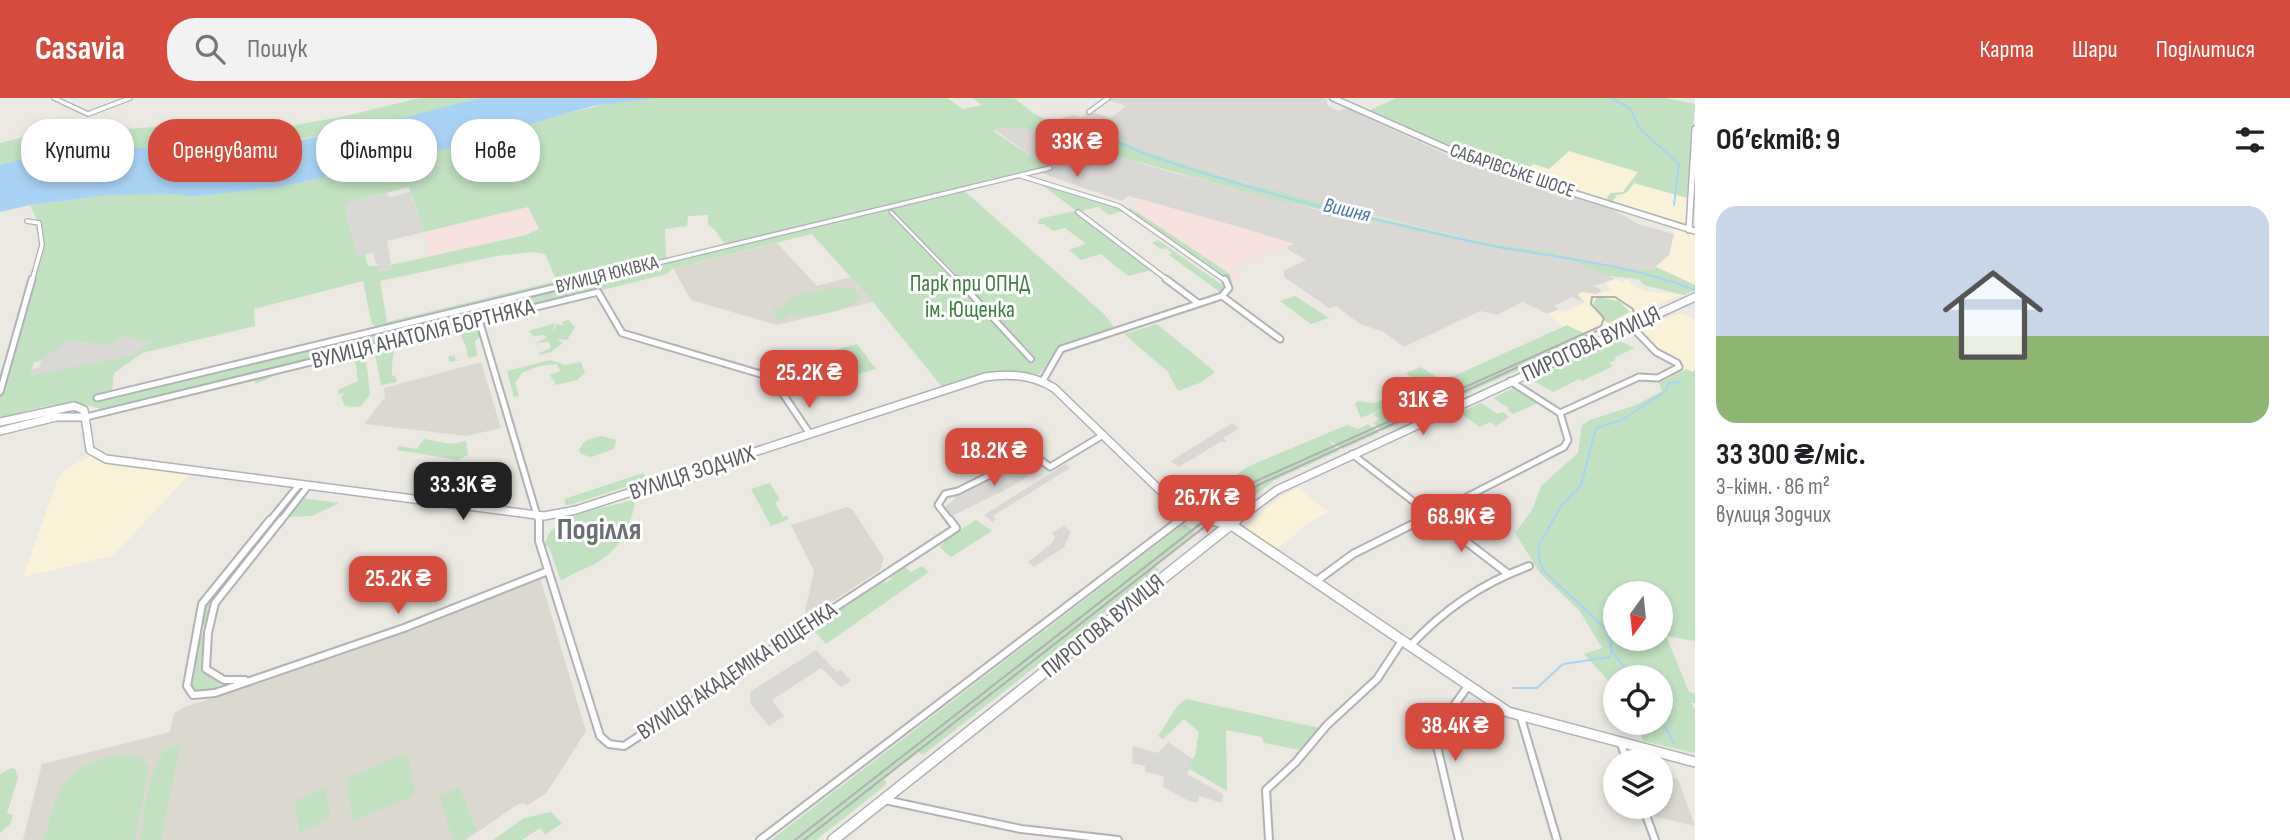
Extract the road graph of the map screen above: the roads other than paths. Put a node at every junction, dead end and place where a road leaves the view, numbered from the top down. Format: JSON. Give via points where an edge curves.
{"nodes":[{"id":1,"x":54,"y":98,"type":"edge"},
{"id":2,"x":130,"y":98,"type":"edge"},
{"id":3,"x":1108,"y":98,"type":"edge"},
{"id":4,"x":1333,"y":98,"type":"edge"},
{"id":5,"x":1089,"y":112,"type":"dead end"},
{"id":6,"x":1695,"y":129,"type":"edge"},
{"id":7,"x":1050,"y":168,"type":"dead end"},
{"id":8,"x":1019,"y":176,"type":"junction"},
{"id":9,"x":891,"y":212,"type":"dead end"},
{"id":10,"x":1078,"y":212,"type":"dead end"},
{"id":11,"x":27,"y":221,"type":"dead end"},
{"id":12,"x":1692,"y":230,"type":"edge"},
{"id":13,"x":1222,"y":296,"type":"junction"},
{"id":14,"x":1693,"y":298,"type":"edge"},
{"id":15,"x":1198,"y":303,"type":"junction"},
{"id":16,"x":480,"y":320,"type":"junction"},
{"id":17,"x":1631,"y":326,"type":"junction"},
{"id":18,"x":1280,"y":339,"type":"dead end"},
{"id":19,"x":1031,"y":359,"type":"dead end"},
{"id":20,"x":1510,"y":381,"type":"junction"},
{"id":21,"x":165,"y":382,"type":"junction"},
{"id":22,"x":1042,"y":382,"type":"junction"},
{"id":23,"x":0,"y":392,"type":"edge"},
{"id":24,"x":97,"y":398,"type":"dead end"},
{"id":25,"x":163,"y":398,"type":"junction"},
{"id":26,"x":1560,"y":413,"type":"junction"},
{"id":27,"x":86,"y":417,"type":"junction"},
{"id":28,"x":0,"y":422,"type":"edge"},
{"id":29,"x":0,"y":431,"type":"edge"},
{"id":30,"x":810,"y":434,"type":"junction"},
{"id":31,"x":1103,"y":435,"type":"junction"},
{"id":32,"x":1352,"y":454,"type":"junction"},
{"id":33,"x":1050,"y":467,"type":"joint"},
{"id":34,"x":303,"y":486,"type":"junction"},
{"id":35,"x":1191,"y":512,"type":"junction"},
{"id":36,"x":1432,"y":514,"type":"junction"},
{"id":37,"x":537,"y":516,"type":"junction"},
{"id":38,"x":1230,"y":524,"type":"junction"},
{"id":39,"x":1529,"y":566,"type":"dead end"},
{"id":40,"x":548,"y":571,"type":"junction"},
{"id":41,"x":1507,"y":573,"type":"junction"},
{"id":42,"x":1315,"y":582,"type":"junction"},
{"id":43,"x":209,"y":630,"type":"junction"},
{"id":44,"x":196,"y":633,"type":"junction"},
{"id":45,"x":1406,"y":643,"type":"junction"},
{"id":46,"x":255,"y":678,"type":"junction"},
{"id":47,"x":1468,"y":686,"type":"junction"},
{"id":48,"x":1521,"y":718,"type":"junction"},
{"id":49,"x":1621,"y":744,"type":"junction"},
{"id":50,"x":1623,"y":749,"type":"edge"},
{"id":51,"x":1695,"y":762,"type":"edge"},
{"id":52,"x":885,"y":800,"type":"junction"},
{"id":53,"x":1647,"y":819,"type":"edge"},
{"id":54,"x":1021,"y":829,"type":"junction"},
{"id":55,"x":760,"y":840,"type":"edge"},
{"id":56,"x":833,"y":840,"type":"edge"},
{"id":57,"x":1021,"y":840,"type":"edge"},
{"id":58,"x":1118,"y":840,"type":"edge"},
{"id":59,"x":1269,"y":840,"type":"edge"},
{"id":60,"x":1459,"y":840,"type":"edge"},
{"id":61,"x":1557,"y":840,"type":"edge"},
{"id":62,"x":1655,"y":840,"type":"edge"}],
"edges":[{"from":1,"to":2,"type":"street","via":[[88,114]]},
{"from":3,"to":5,"type":"street"},
{"from":4,"to":12,"type":"street","name":"САБАРІВСЬКЕ ШОСЕ","via":[[1484,165]]},
{"from":6,"to":12,"type":"street"},
{"from":7,"to":8,"type":"street","name":"ВУЛИЦЯ ЮКІВКА"},
{"from":8,"to":13,"type":"street","via":[[1125,210],[1225,279],[1229,288]]},
{"from":8,"to":21,"type":"street","name":"ВУЛИЦЯ ЮКІВКА"},
{"from":9,"to":19,"type":"street"},
{"from":10,"to":15,"type":"street"},
{"from":11,"to":23,"type":"street","via":[[39,223],[42,245]]},
{"from":13,"to":15,"type":"street"},
{"from":13,"to":18,"type":"street"},
{"from":14,"to":17,"type":"main road","name":"ПИРОГОВА ВУЛИЦЯ"},
{"from":15,"to":22,"type":"street","via":[[1061,349]]},
{"from":16,"to":25,"type":"street","name":"ВУЛИЦЯ АНАТОЛІЯ БОРТНЯКА"},
{"from":16,"to":30,"type":"street","name":"ВУЛИЦЯ АНАТОЛІЯ БОРТНЯКА","via":[[598,292],[622,333],[764,375],[779,388]]},
{"from":16,"to":37,"type":"street","name":"ВУЛИЦЯ АКАДЕМІКА ЮЩЕНКА"},
{"from":17,"to":20,"type":"main road","name":"ПИРОГОВА ВУЛИЦЯ"},
{"from":17,"to":26,"type":"street","via":[[1679,368],[1658,379],[1639,377]]},
{"from":20,"to":26,"type":"street"},
{"from":20,"to":32,"type":"main road","name":"ПИРОГОВА ВУЛИЦЯ"},
{"from":21,"to":24,"type":"street","name":"ВУЛИЦЯ ЮКІВКА"},
{"from":21,"to":25,"type":"street"},
{"from":22,"to":30,"type":"main road","name":"ВУЛИЦЯ ЗОДЧИХ","via":[[1010,375],[985,377]]},
{"from":22,"to":31,"type":"main road","name":"ВУЛИЦЯ ЗОДЧИХ"},
{"from":25,"to":27,"type":"street","name":"ВУЛИЦЯ АНАТОЛІЯ БОРТНЯКА"},
{"from":26,"to":36,"type":"street","via":[[1568,436],[1564,447]]},
{"from":27,"to":28,"type":"main road","via":[[84,410],[68,406]]},
{"from":27,"to":29,"type":"main road","via":[[56,417]]},
{"from":27,"to":34,"type":"main road","name":"ВУЛИЦЯ ЗОДЧИХ","via":[[88,447],[106,459]]},
{"from":30,"to":37,"type":"main road","name":"ВУЛИЦЯ ЗОДЧИХ","via":[[576,510]]},
{"from":31,"to":33,"type":"street"},
{"from":31,"to":35,"type":"main road","name":"ВУЛИЦЯ ЗОДЧИХ","via":[[1142,475]]},
{"from":32,"to":36,"type":"street"},
{"from":32,"to":38,"type":"main road","name":"ПИРОГОВА ВУЛИЦЯ","via":[[1278,489]]},
{"from":33,"to":40,"type":"street","name":"ВУЛИЦЯ АКАДЕМІКА ЮЩЕНКА","via":[[1032,454],[945,494],[938,505],[956,528],[624,746],[609,744],[600,736]]},
{"from":34,"to":37,"type":"main road","name":"ВУЛИЦЯ ЗОДЧИХ"},
{"from":34,"to":43,"type":"street","via":[[216,601]]},
{"from":34,"to":44,"type":"street","via":[[206,598]]},
{"from":35,"to":38,"type":"main road","name":"ВУЛИЦЯ ЗОДЧИХ"},
{"from":35,"to":55,"type":"street","name":"ПИРОГОВА ВУЛИЦЯ"},
{"from":36,"to":41,"type":"street"},
{"from":36,"to":42,"type":"street","via":[[1353,554]]},
{"from":37,"to":40,"type":"street","name":"ВУЛИЦЯ АКАДЕМІКА ЮЩЕНКА"},
{"from":38,"to":42,"type":"street"},
{"from":38,"to":52,"type":"main road","name":"ПИРОГОВА ВУЛИЦЯ"},
{"from":39,"to":41,"type":"street"},
{"from":40,"to":46,"type":"street","via":[[404,628]]},
{"from":41,"to":45,"type":"street","via":[[1434,618]]},
{"from":42,"to":45,"type":"street"},
{"from":43,"to":44,"type":"street"},
{"from":43,"to":46,"type":"street","via":[[209,672],[228,681]]},
{"from":44,"to":46,"type":"street","via":[[187,686],[191,694],[204,696]]},
{"from":45,"to":47,"type":"street"},
{"from":45,"to":59,"type":"street","via":[[1377,679],[1266,790]]},
{"from":47,"to":48,"type":"street"},
{"from":47,"to":60,"type":"street","via":[[1446,717],[1437,746]]},
{"from":48,"to":49,"type":"street"},
{"from":48,"to":61,"type":"street"},
{"from":49,"to":50,"type":"street"},
{"from":49,"to":51,"type":"street"},
{"from":52,"to":54,"type":"street"},
{"from":52,"to":56,"type":"main road","name":"ПИРОГОВА ВУЛИЦЯ"},
{"from":53,"to":62,"type":"street"},
{"from":54,"to":57,"type":"street"},
{"from":54,"to":58,"type":"street"}]}
